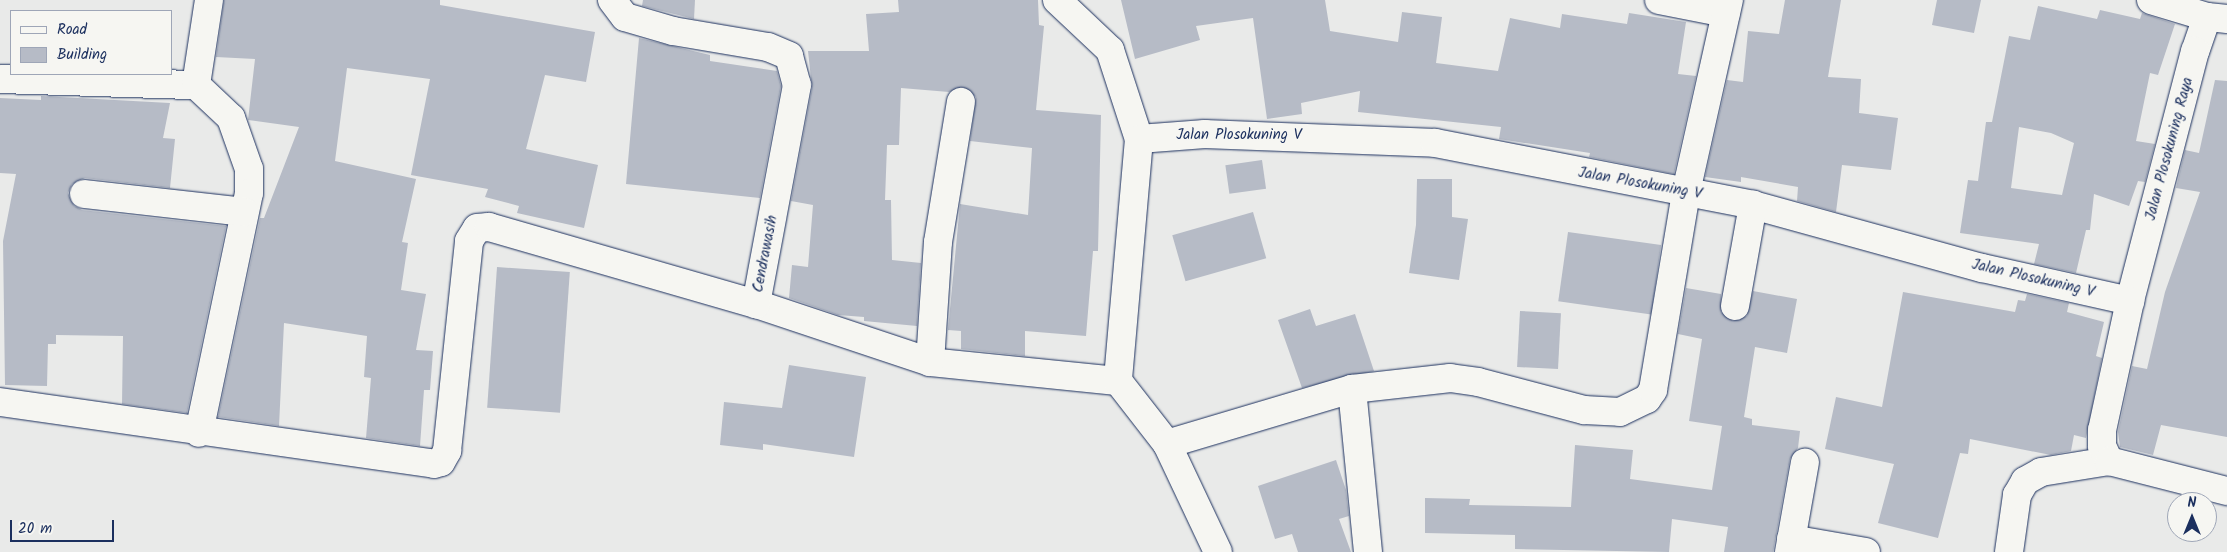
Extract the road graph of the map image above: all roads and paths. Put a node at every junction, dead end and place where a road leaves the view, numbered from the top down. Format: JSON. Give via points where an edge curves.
{"nodes":[{"id":1,"x":209,"y":0,"type":"edge"},
{"id":2,"x":612,"y":0,"type":"edge"},
{"id":3,"x":1057,"y":0,"type":"edge"},
{"id":4,"x":1659,"y":0,"type":"edge"},
{"id":5,"x":2151,"y":0,"type":"edge"},
{"id":6,"x":1728,"y":6,"type":"edge"},
{"id":7,"x":2217,"y":18,"type":"edge"},
{"id":8,"x":0,"y":79,"type":"edge"},
{"id":9,"x":196,"y":85,"type":"junction"},
{"id":10,"x":961,"y":102,"type":"dead end"},
{"id":11,"x":1139,"y":139,"type":"junction"},
{"id":12,"x":1686,"y":192,"type":"junction"},
{"id":13,"x":84,"y":194,"type":"dead end"},
{"id":14,"x":1753,"y":205,"type":"junction"},
{"id":15,"x":244,"y":212,"type":"junction"},
{"id":16,"x":2130,"y":301,"type":"junction"},
{"id":17,"x":756,"y":304,"type":"junction"},
{"id":18,"x":1735,"y":306,"type":"dead end"},
{"id":19,"x":930,"y":362,"type":"junction"},
{"id":20,"x":1118,"y":381,"type":"junction"},
{"id":21,"x":1352,"y":389,"type":"junction"},
{"id":22,"x":0,"y":402,"type":"edge"},
{"id":23,"x":199,"y":433,"type":"junction"},
{"id":24,"x":1167,"y":444,"type":"junction"},
{"id":25,"x":2109,"y":460,"type":"junction"},
{"id":26,"x":1805,"y":462,"type":"dead end"},
{"id":27,"x":2227,"y":491,"type":"edge"},
{"id":28,"x":1790,"y":545,"type":"edge"},
{"id":29,"x":1218,"y":552,"type":"edge"},
{"id":30,"x":1368,"y":552,"type":"edge"},
{"id":31,"x":1866,"y":552,"type":"edge"},
{"id":32,"x":2009,"y":552,"type":"edge"}],
"edges":[{"from":1,"to":9,"type":"street"},
{"from":2,"to":17,"type":"street","name":"Cendrawasih","via":[[625,17],[673,31],[768,47],[789,56],[797,85]]},
{"from":3,"to":11,"type":"street","via":[[1110,50]]},
{"from":4,"to":6,"type":"street"},
{"from":5,"to":7,"type":"street"},
{"from":6,"to":12,"type":"street"},
{"from":7,"to":16,"type":"street","name":"Jalan Plosokuning Raya"},
{"from":8,"to":9,"type":"street"},
{"from":9,"to":15,"type":"street","via":[[231,118],[248,170]]},
{"from":10,"to":19,"type":"street","via":[[938,242]]},
{"from":11,"to":12,"type":"street","name":"Jalan Plosokuning V","via":[[1214,134],[1435,143]]},
{"from":11,"to":20,"type":"street"},
{"from":12,"to":14,"type":"street","name":"Jalan Plosokuning V"},
{"from":12,"to":21,"type":"street","via":[[1654,390],[1635,408],[1620,412],[1584,410],[1478,382],[1450,378]]},
{"from":13,"to":15,"type":"street"},
{"from":14,"to":16,"type":"street","name":"Jalan Plosokuning V","via":[[1982,268]]},
{"from":14,"to":18,"type":"street"},
{"from":15,"to":23,"type":"street"},
{"from":16,"to":25,"type":"street","name":"Jalan Plosokuning Raya","via":[[2104,411],[2102,446]]},
{"from":17,"to":19,"type":"street","name":"Cendrawasih"},
{"from":17,"to":23,"type":"street","via":[[489,227],[477,228],[469,241],[447,451],[441,462],[418,464]]},
{"from":19,"to":20,"type":"street","name":"Cendrawasih"},
{"from":20,"to":24,"type":"street"},
{"from":21,"to":24,"type":"street"},
{"from":21,"to":30,"type":"street"},
{"from":22,"to":23,"type":"street"},
{"from":24,"to":29,"type":"street"},
{"from":25,"to":27,"type":"street"},
{"from":25,"to":32,"type":"street","via":[[2040,472],[2025,480],[2017,495]]},
{"from":26,"to":28,"type":"street"},
{"from":28,"to":31,"type":"street"}]}
